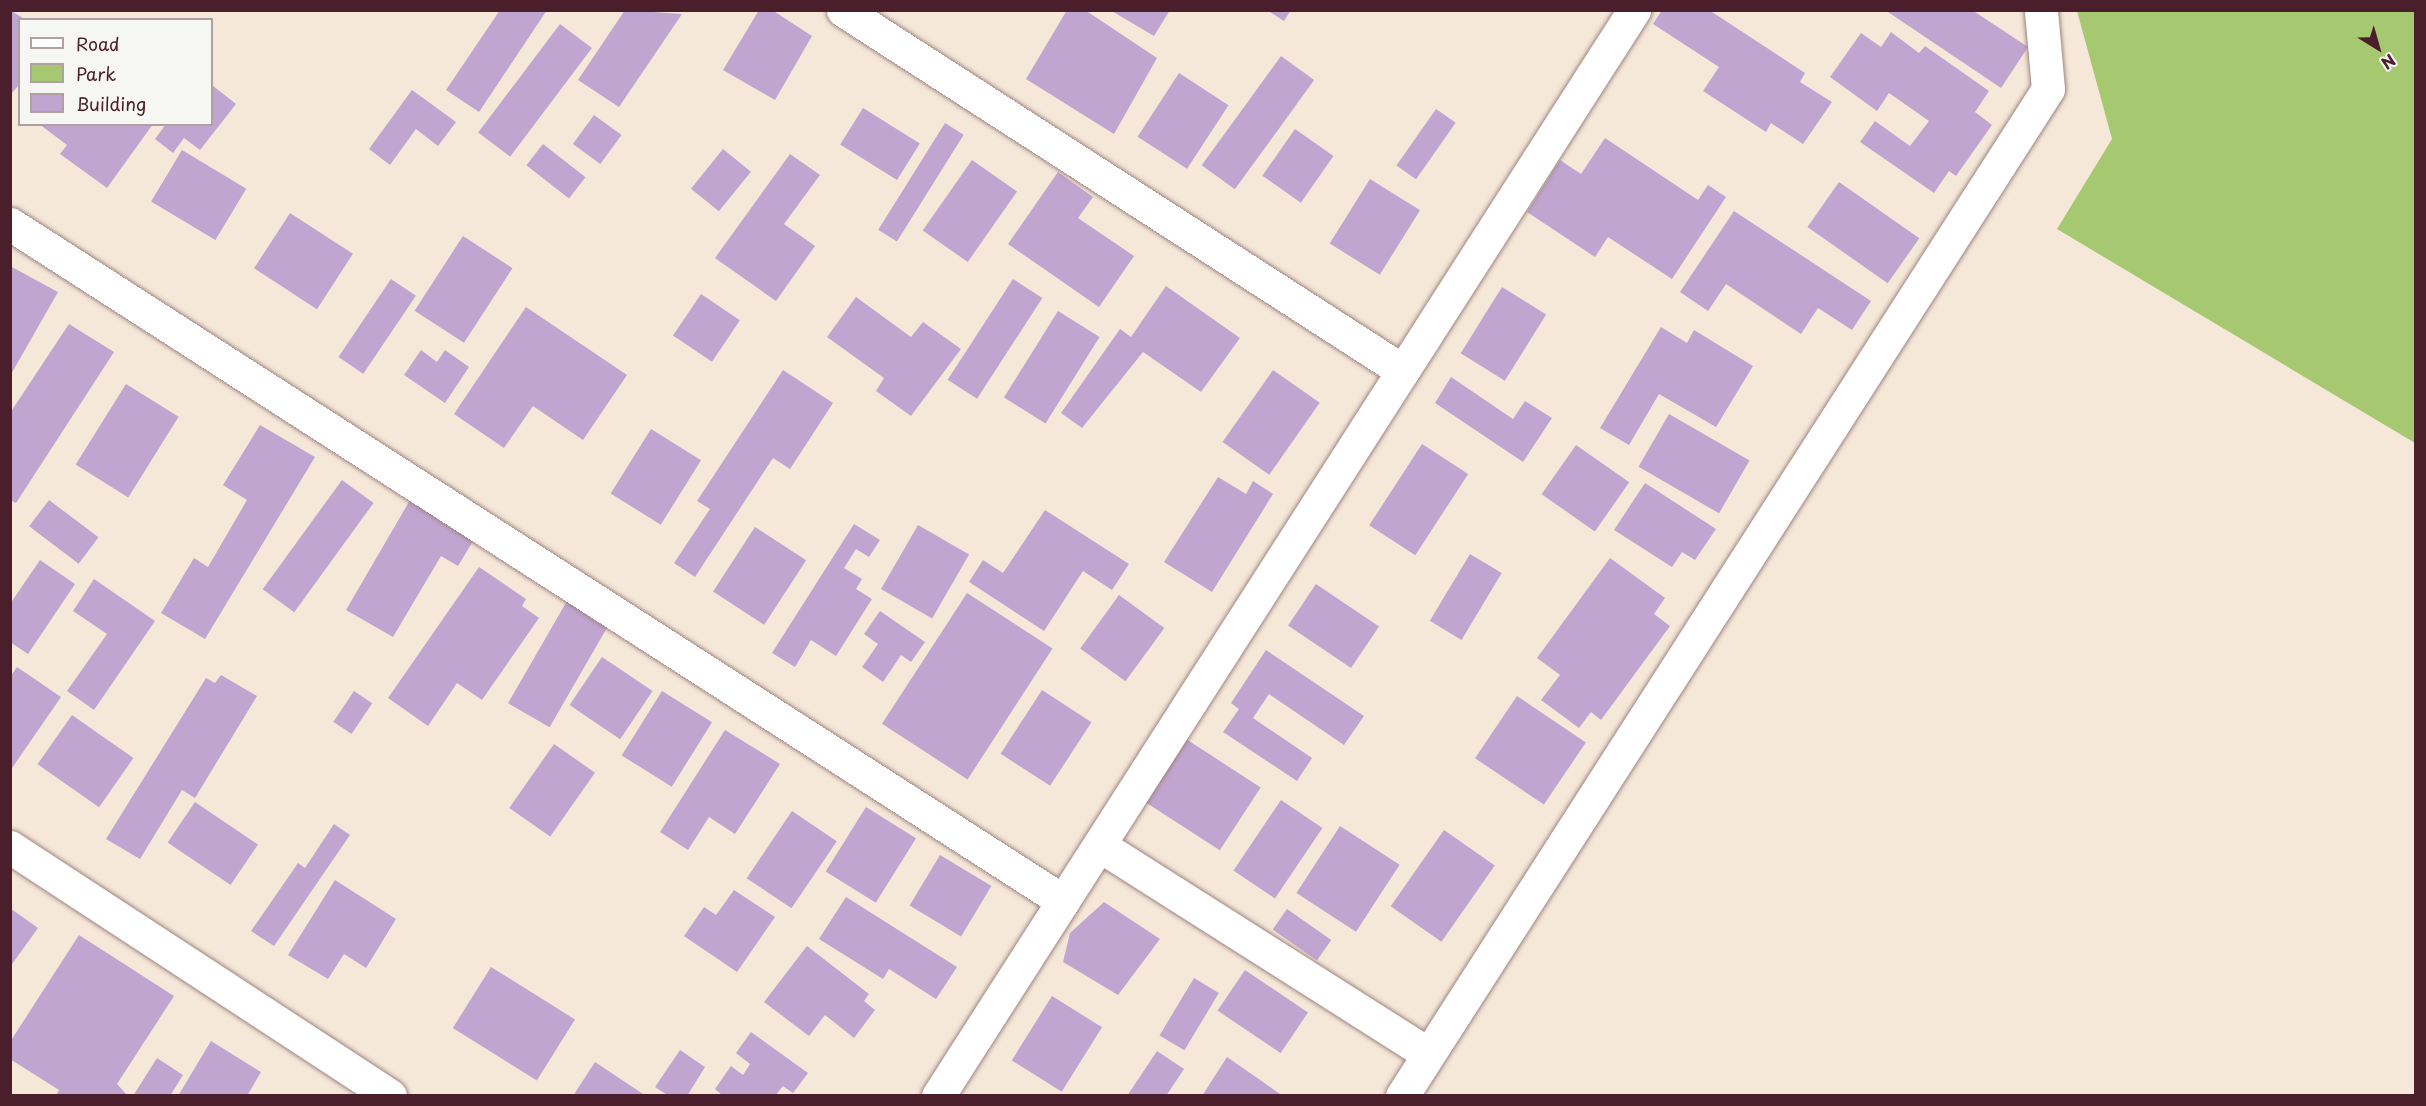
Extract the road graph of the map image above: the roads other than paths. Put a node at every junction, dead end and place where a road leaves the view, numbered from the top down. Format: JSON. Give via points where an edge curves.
{"nodes":[{"id":1,"x":843,"y":10,"type":"edge"},
{"id":2,"x":1634,"y":10,"type":"edge"},
{"id":3,"x":2041,"y":10,"type":"edge"},
{"id":4,"x":10,"y":224,"type":"edge"},
{"id":5,"x":1403,"y":371,"type":"junction"},
{"id":6,"x":1099,"y":845,"type":"junction"},
{"id":7,"x":10,"y":848,"type":"edge"},
{"id":8,"x":1063,"y":901,"type":"junction"},
{"id":9,"x":1428,"y":1054,"type":"junction"},
{"id":10,"x":390,"y":1095,"type":"edge"},
{"id":11,"x":938,"y":1095,"type":"edge"},
{"id":12,"x":1402,"y":1095,"type":"edge"}],
"edges":[{"from":1,"to":5,"type":"street"},
{"from":2,"to":5,"type":"street"},
{"from":3,"to":9,"type":"street","via":[[2048,89]]},
{"from":4,"to":8,"type":"street"},
{"from":5,"to":6,"type":"street"},
{"from":6,"to":8,"type":"street"},
{"from":6,"to":9,"type":"street"},
{"from":7,"to":10,"type":"street"},
{"from":8,"to":11,"type":"street"},
{"from":9,"to":12,"type":"street"}]}
